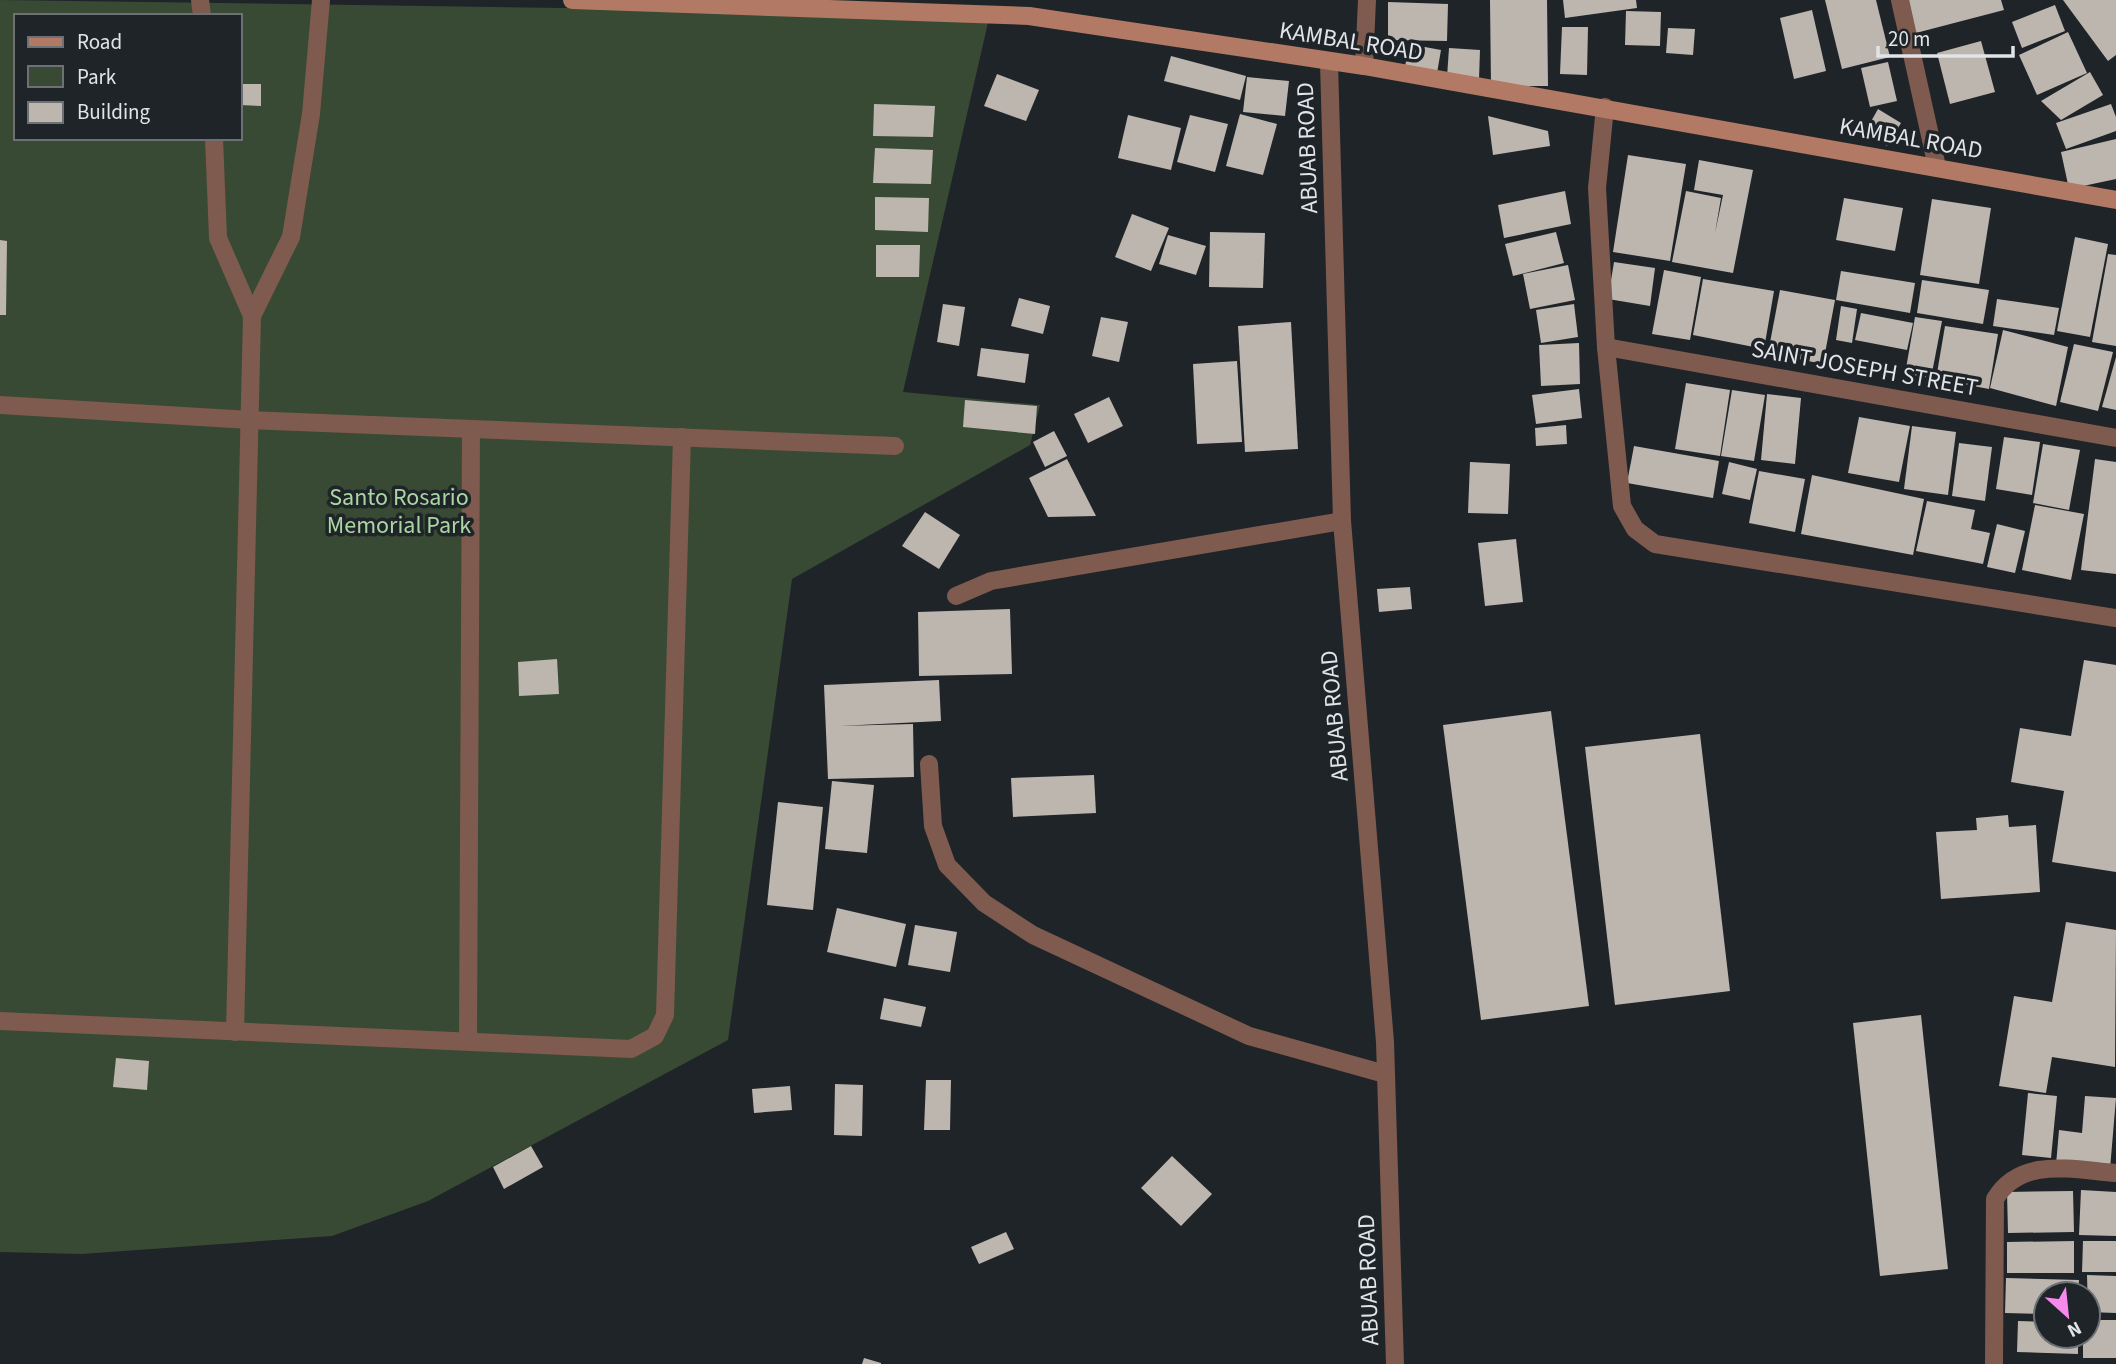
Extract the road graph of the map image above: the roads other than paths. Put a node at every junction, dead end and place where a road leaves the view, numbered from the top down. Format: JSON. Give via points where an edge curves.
{"nodes":[{"id":1,"x":321,"y":0,"type":"edge"},
{"id":2,"x":572,"y":0,"type":"edge"},
{"id":3,"x":1367,"y":0,"type":"edge"},
{"id":4,"x":1900,"y":0,"type":"edge"},
{"id":5,"x":1329,"y":63,"type":"junction"},
{"id":6,"x":1364,"y":66,"type":"junction"},
{"id":7,"x":1605,"y":107,"type":"junction"},
{"id":8,"x":214,"y":140,"type":"edge"},
{"id":9,"x":1937,"y":167,"type":"junction"},
{"id":10,"x":2116,"y":200,"type":"edge"},
{"id":11,"x":252,"y":316,"type":"junction"},
{"id":12,"x":1606,"y":347,"type":"junction"},
{"id":13,"x":0,"y":405,"type":"edge"},
{"id":14,"x":250,"y":421,"type":"junction"},
{"id":15,"x":471,"y":429,"type":"junction"},
{"id":16,"x":682,"y":437,"type":"junction"},
{"id":17,"x":2116,"y":438,"type":"edge"},
{"id":18,"x":895,"y":446,"type":"dead end"},
{"id":19,"x":1342,"y":521,"type":"junction"},
{"id":20,"x":956,"y":596,"type":"dead end"},
{"id":21,"x":2116,"y":618,"type":"edge"},
{"id":22,"x":929,"y":764,"type":"dead end"},
{"id":23,"x":0,"y":1020,"type":"edge"},
{"id":24,"x":236,"y":1032,"type":"junction"},
{"id":25,"x":468,"y":1041,"type":"junction"},
{"id":26,"x":1385,"y":1074,"type":"junction"},
{"id":27,"x":2116,"y":1172,"type":"edge"},
{"id":28,"x":1395,"y":1364,"type":"edge"},
{"id":29,"x":1994,"y":1364,"type":"edge"}],
"edges":[{"from":1,"to":11,"type":"street","via":[[311,114],[291,237]]},
{"from":2,"to":5,"type":"main road","name":"KAMBAL ROAD","via":[[1029,16]]},
{"from":3,"to":6,"type":"street"},
{"from":4,"to":9,"type":"street"},
{"from":5,"to":6,"type":"main road","name":"KAMBAL ROAD"},
{"from":5,"to":19,"type":"street","name":"ABUAB ROAD"},
{"from":6,"to":7,"type":"main road","name":"KAMBAL ROAD"},
{"from":7,"to":9,"type":"main road","name":"KAMBAL ROAD"},
{"from":7,"to":12,"type":"street","via":[[1597,188]]},
{"from":8,"to":11,"type":"street","via":[[218,238]]},
{"from":9,"to":10,"type":"main road","name":"KAMBAL ROAD"},
{"from":11,"to":14,"type":"street"},
{"from":12,"to":17,"type":"street","name":"SAINT JOSEPH STREET"},
{"from":12,"to":21,"type":"street","via":[[1622,506],[1635,529],[1655,544]]},
{"from":13,"to":14,"type":"street"},
{"from":14,"to":15,"type":"street"},
{"from":14,"to":24,"type":"street"},
{"from":15,"to":16,"type":"street"},
{"from":15,"to":25,"type":"street"},
{"from":16,"to":18,"type":"street"},
{"from":16,"to":25,"type":"street","via":[[665,1015],[655,1036],[631,1049]]},
{"from":19,"to":20,"type":"street","via":[[990,581]]},
{"from":19,"to":26,"type":"street","name":"ABUAB ROAD"},
{"from":22,"to":26,"type":"street","via":[[933,825],[947,865],[984,903],[1033,935],[1249,1036]]},
{"from":23,"to":24,"type":"street"},
{"from":24,"to":25,"type":"street"},
{"from":26,"to":28,"type":"street","name":"ABUAB ROAD"},
{"from":27,"to":29,"type":"street","via":[[2036,1169],[2006,1182],[1996,1199]]}]}
